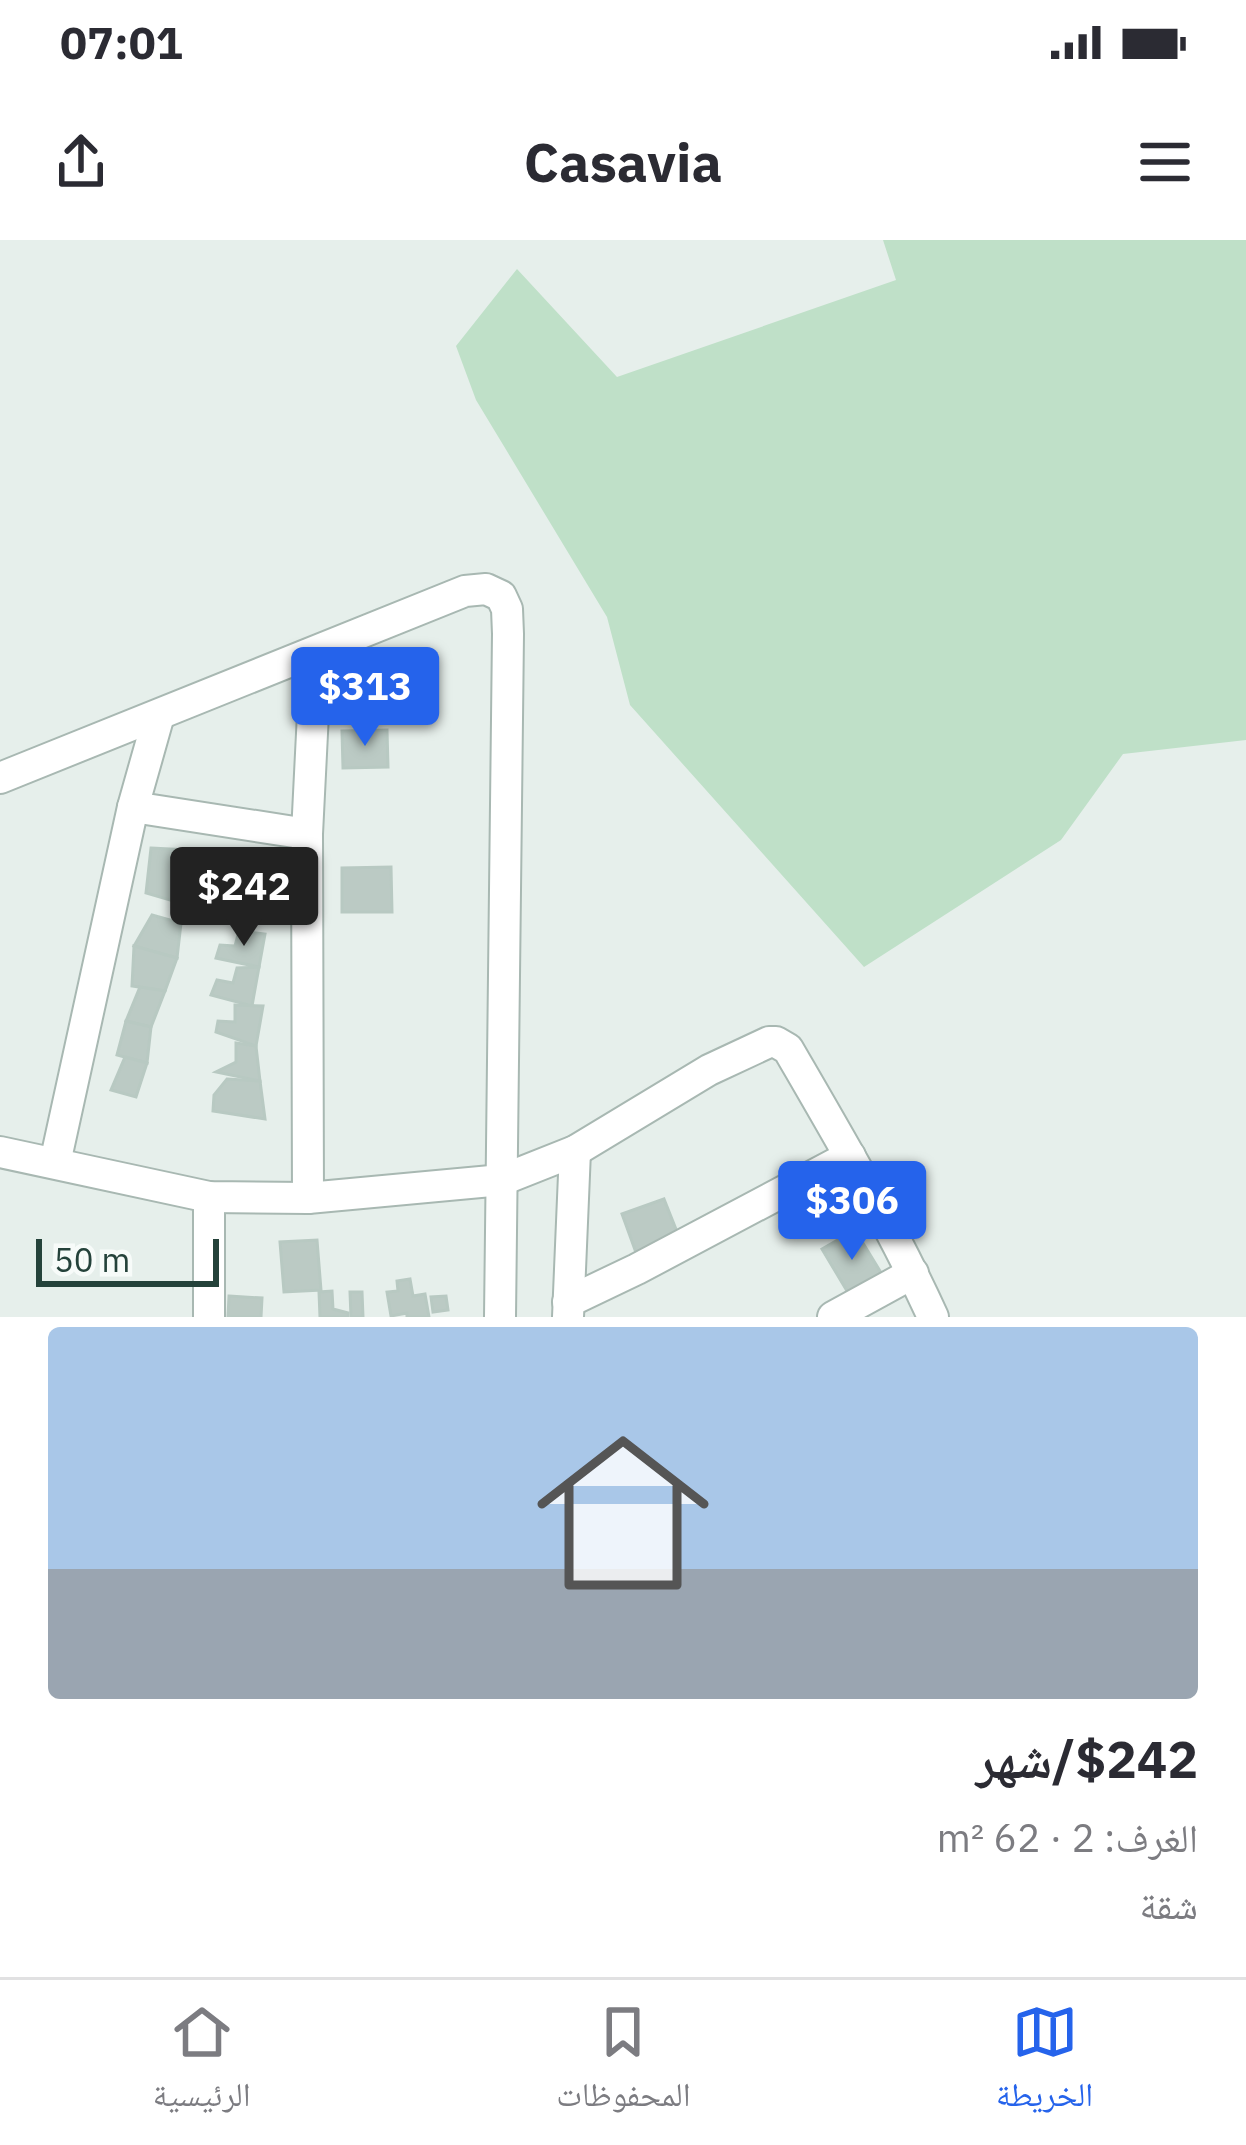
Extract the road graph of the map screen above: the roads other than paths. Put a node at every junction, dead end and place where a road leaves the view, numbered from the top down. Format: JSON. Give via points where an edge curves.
{"nodes":[{"id":1,"x":316,"y":653,"type":"junction"},
{"id":2,"x":159,"y":715,"type":"junction"},
{"id":3,"x":0,"y":778,"type":"edge"},
{"id":4,"x":133,"y":807,"type":"junction"},
{"id":5,"x":307,"y":834,"type":"junction"},
{"id":6,"x":575,"y":1151,"type":"junction"},
{"id":7,"x":0,"y":1152,"type":"edge"},
{"id":8,"x":850,"y":1156,"type":"junction"},
{"id":9,"x":55,"y":1163,"type":"junction"},
{"id":10,"x":502,"y":1180,"type":"junction"},
{"id":11,"x":209,"y":1197,"type":"junction"},
{"id":12,"x":308,"y":1198,"type":"junction"},
{"id":13,"x":913,"y":1273,"type":"junction"},
{"id":14,"x":568,"y":1310,"type":"edge"},
{"id":15,"x":209,"y":1317,"type":"edge"},
{"id":16,"x":500,"y":1317,"type":"edge"},
{"id":17,"x":832,"y":1317,"type":"edge"},
{"id":18,"x":933,"y":1317,"type":"edge"}],
"edges":[{"from":1,"to":2,"type":"street"},
{"from":1,"to":5,"type":"street"},
{"from":1,"to":10,"type":"street","via":[[465,591],[494,591],[506,602]]},
{"from":2,"to":3,"type":"street"},
{"from":2,"to":4,"type":"street"},
{"from":4,"to":5,"type":"street"},
{"from":4,"to":9,"type":"street"},
{"from":5,"to":12,"type":"street"},
{"from":6,"to":8,"type":"street","via":[[770,1042],[788,1049]]},
{"from":6,"to":10,"type":"street"},
{"from":6,"to":14,"type":"street"},
{"from":7,"to":9,"type":"street"},
{"from":8,"to":13,"type":"street"},
{"from":8,"to":14,"type":"street"},
{"from":9,"to":11,"type":"street"},
{"from":10,"to":12,"type":"street"},
{"from":10,"to":16,"type":"street"},
{"from":11,"to":12,"type":"street"},
{"from":11,"to":15,"type":"street"},
{"from":13,"to":17,"type":"street"},
{"from":13,"to":18,"type":"street"}]}
